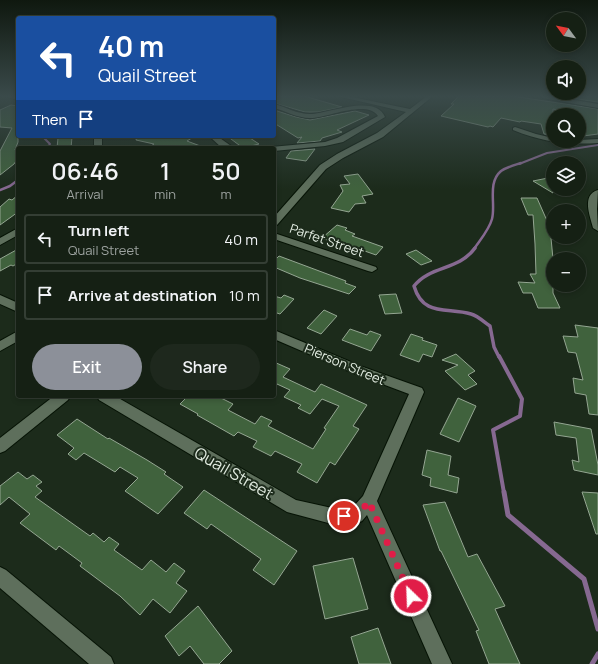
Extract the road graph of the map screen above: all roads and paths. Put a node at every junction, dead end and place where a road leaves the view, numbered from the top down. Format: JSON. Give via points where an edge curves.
{"nodes":[{"id":1,"x":363,"y":127,"type":"edge"},
{"id":2,"x":390,"y":127,"type":"edge"},
{"id":3,"x":515,"y":129,"type":"dead end"},
{"id":4,"x":355,"y":131,"type":"junction"},
{"id":5,"x":377,"y":137,"type":"junction"},
{"id":6,"x":215,"y":138,"type":"edge"},
{"id":7,"x":546,"y":139,"type":"edge"},
{"id":8,"x":598,"y":141,"type":"edge"},
{"id":9,"x":586,"y":142,"type":"edge"},
{"id":10,"x":225,"y":146,"type":"edge"},
{"id":11,"x":276,"y":149,"type":"edge"},
{"id":12,"x":598,"y":193,"type":"edge"},
{"id":13,"x":276,"y":221,"type":"edge"},
{"id":14,"x":598,"y":228,"type":"edge"},
{"id":15,"x":16,"y":232,"type":"edge"},
{"id":16,"x":276,"y":237,"type":"edge"},
{"id":17,"x":0,"y":242,"type":"edge"},
{"id":18,"x":372,"y":269,"type":"dead end"},
{"id":19,"x":0,"y":299,"type":"edge"},
{"id":20,"x":16,"y":307,"type":"edge"},
{"id":21,"x":276,"y":335,"type":"edge"},
{"id":22,"x":16,"y":336,"type":"edge"},
{"id":23,"x":0,"y":347,"type":"edge"},
{"id":24,"x":61,"y":398,"type":"edge"},
{"id":25,"x":107,"y":398,"type":"edge"},
{"id":26,"x":0,"y":447,"type":"edge"},
{"id":27,"x":369,"y":502,"type":"junction"},
{"id":28,"x":0,"y":576,"type":"edge"},
{"id":29,"x":104,"y":664,"type":"edge"},
{"id":30,"x":442,"y":664,"type":"edge"}],
"edges":[{"from":1,"to":4,"type":"street"},
{"from":2,"to":5,"type":"street"},
{"from":3,"to":7,"type":"street"},
{"from":4,"to":5,"type":"street"},
{"from":4,"to":11,"type":"street","via":[[340,140],[325,144]]},
{"from":5,"to":13,"type":"street","via":[[323,167]]},
{"from":6,"to":10,"type":"street"},
{"from":8,"to":9,"type":"street"},
{"from":12,"to":14,"type":"street","via":[[592,202]]},
{"from":15,"to":17,"type":"street"},
{"from":16,"to":18,"type":"street","name":"Parfet Street"},
{"from":19,"to":20,"type":"street"},
{"from":21,"to":27,"type":"street","name":"Pierson Street","via":[[417,392]]},
{"from":22,"to":23,"type":"street"},
{"from":24,"to":26,"type":"street"},
{"from":25,"to":27,"type":"street","name":"Quail Street","via":[[293,507],[332,516],[356,516]]},
{"from":27,"to":30,"type":"street"},
{"from":28,"to":29,"type":"street"}]}
